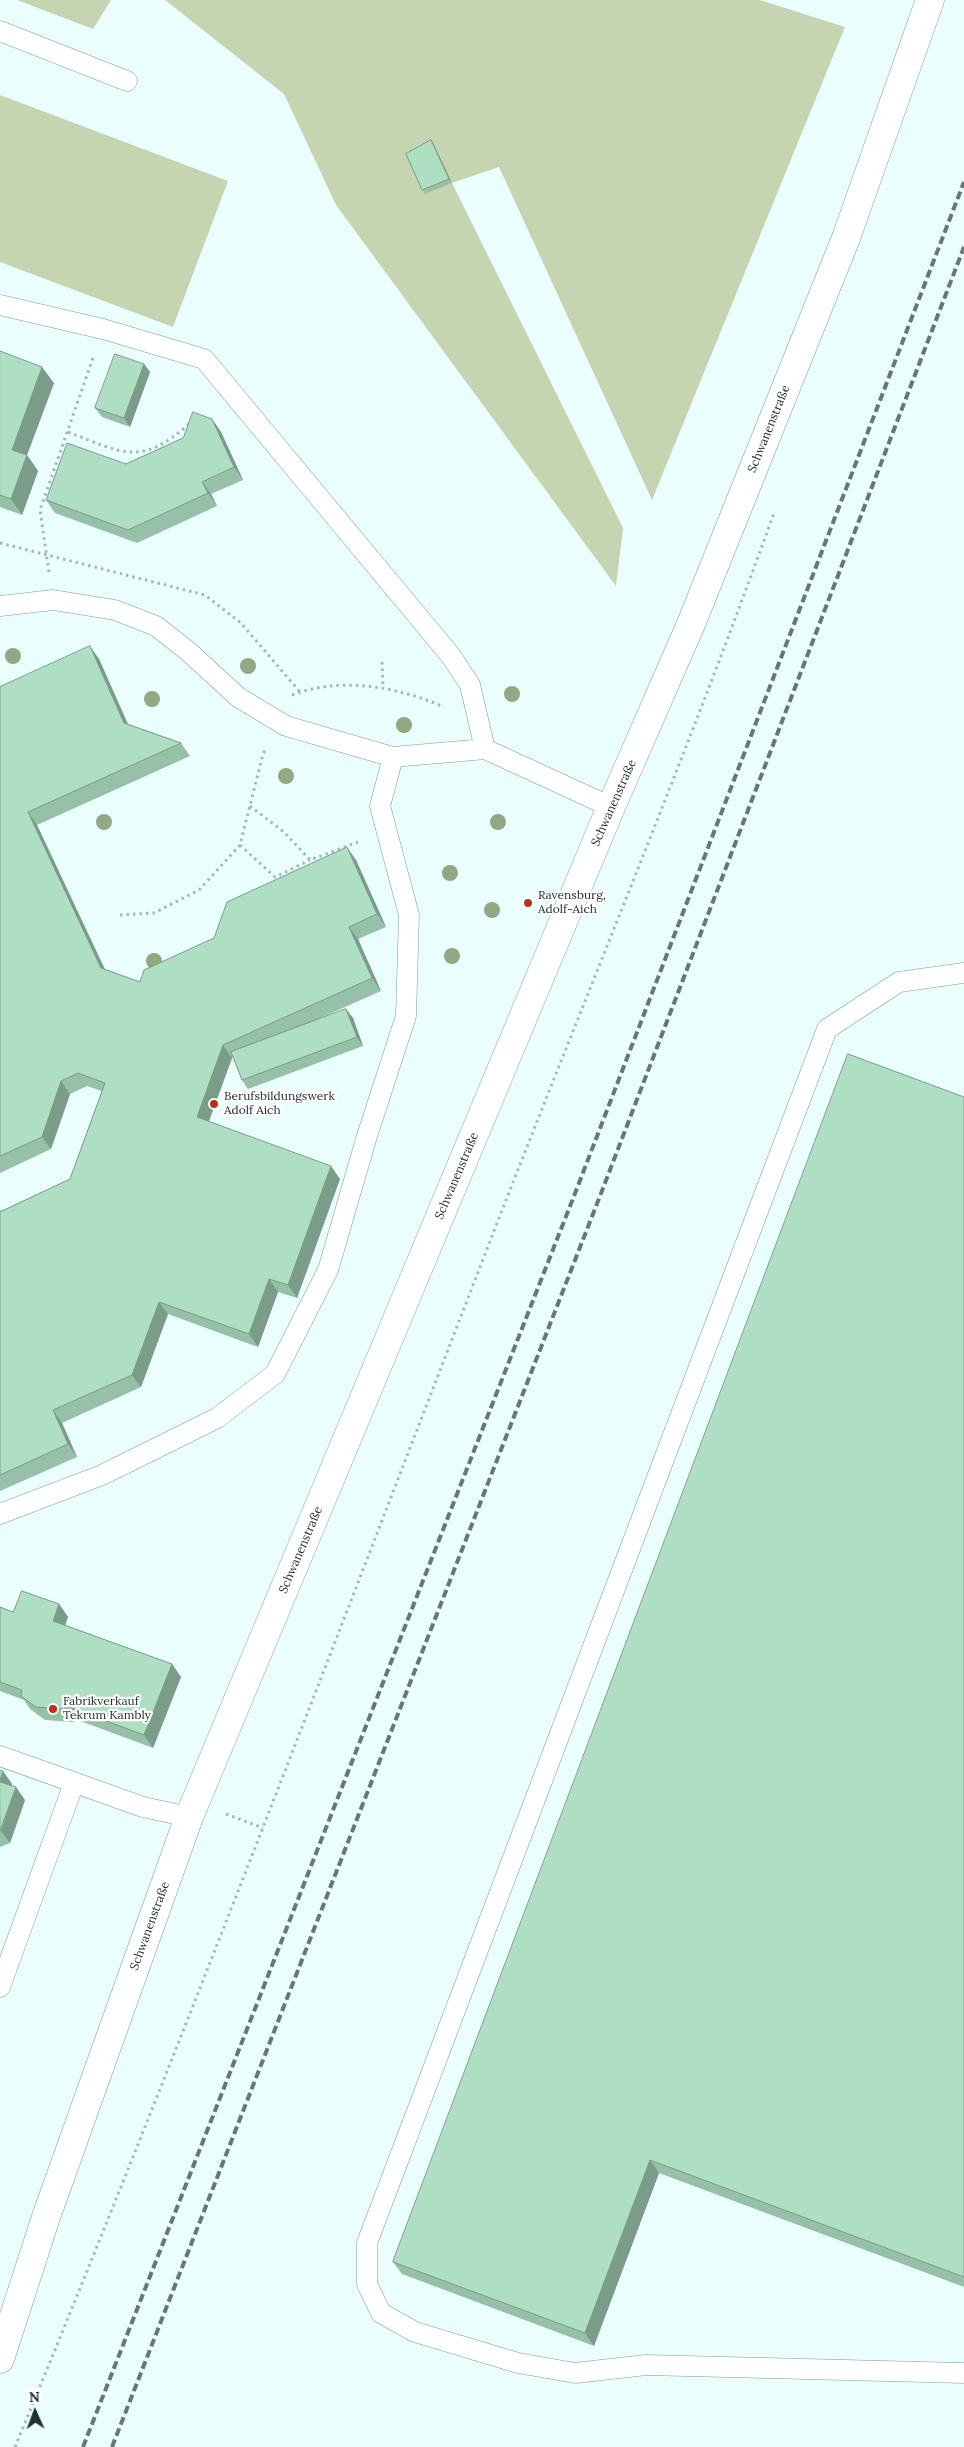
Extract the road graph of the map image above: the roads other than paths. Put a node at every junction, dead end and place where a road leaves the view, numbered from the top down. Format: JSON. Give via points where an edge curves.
{"nodes":[{"id":1,"x":930,"y":0,"type":"edge"},
{"id":2,"x":0,"y":31,"type":"edge"},
{"id":3,"x":128,"y":81,"type":"dead end"},
{"id":4,"x":0,"y":305,"type":"edge"},
{"id":5,"x":0,"y":606,"type":"edge"},
{"id":6,"x":485,"y":749,"type":"junction"},
{"id":7,"x":393,"y":757,"type":"junction"},
{"id":8,"x":611,"y":807,"type":"junction"},
{"id":9,"x":964,"y":973,"type":"edge"},
{"id":10,"x":0,"y":1514,"type":"edge"},
{"id":11,"x":0,"y":1756,"type":"edge"},
{"id":12,"x":74,"y":1784,"type":"junction"},
{"id":13,"x":189,"y":1817,"type":"junction"},
{"id":14,"x":0,"y":1987,"type":"edge"},
{"id":15,"x":0,"y":2359,"type":"edge"},
{"id":16,"x":964,"y":2373,"type":"edge"}],
"edges":[{"from":1,"to":8,"type":"street","name":"Schwanenstraße","via":[[846,238],[691,624]]},
{"from":2,"to":3,"type":"lane"},
{"from":4,"to":6,"type":"lane","via":[[103,329],[204,359],[452,656],[470,685]]},
{"from":5,"to":7,"type":"lane","via":[[53,600],[115,610],[156,626],[238,697],[278,721]]},
{"from":6,"to":7,"type":"lane"},
{"from":6,"to":8,"type":"lane"},
{"from":7,"to":10,"type":"lane","via":[[380,806],[409,915],[406,1016],[366,1136],[328,1270],[275,1374],[217,1418],[102,1475]]},
{"from":8,"to":13,"type":"street","name":"Schwanenstraße"},
{"from":9,"to":16,"type":"lane","via":[[899,982],[827,1029],[367,2244],[367,2284],[381,2312],[416,2332],[518,2364],[575,2373],[646,2365]]},
{"from":11,"to":12,"type":"lane"},
{"from":12,"to":13,"type":"lane","via":[[143,1807]]},
{"from":12,"to":14,"type":"lane"},
{"from":13,"to":15,"type":"street","name":"Schwanenstraße","via":[[46,2216]]}]}
